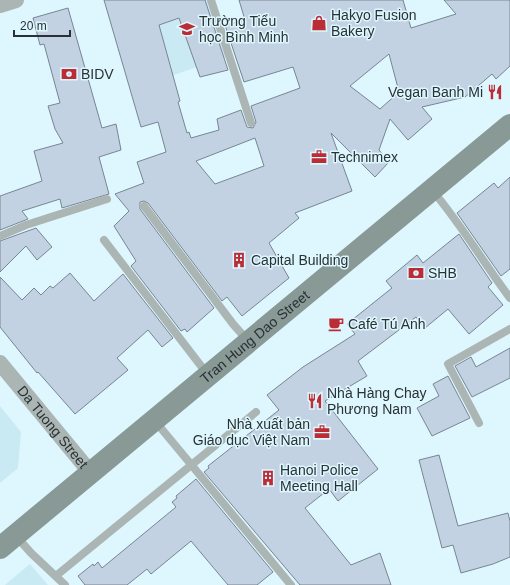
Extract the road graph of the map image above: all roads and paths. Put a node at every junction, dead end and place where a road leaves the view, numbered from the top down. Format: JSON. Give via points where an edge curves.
{"nodes":[{"id":1,"x":16,"y":0,"type":"edge"},
{"id":2,"x":211,"y":0,"type":"edge"},
{"id":3,"x":0,"y":5,"type":"edge"},
{"id":4,"x":251,"y":123,"type":"dead end"},
{"id":5,"x":510,"y":125,"type":"edge"},
{"id":6,"x":431,"y":190,"type":"junction"},
{"id":7,"x":106,"y":199,"type":"dead end"},
{"id":8,"x":144,"y":206,"type":"dead end"},
{"id":9,"x":0,"y":236,"type":"edge"},
{"id":10,"x":104,"y":240,"type":"dead end"},
{"id":11,"x":510,"y":298,"type":"edge"},
{"id":12,"x":510,"y":329,"type":"edge"},
{"id":13,"x":248,"y":342,"type":"junction"},
{"id":14,"x":0,"y":363,"type":"edge"},
{"id":15,"x":208,"y":375,"type":"junction"},
{"id":16,"x":256,"y":412,"type":"dead end"},
{"id":17,"x":154,"y":419,"type":"junction"},
{"id":18,"x":479,"y":423,"type":"dead end"},
{"id":19,"x":193,"y":464,"type":"junction"},
{"id":20,"x":90,"y":472,"type":"junction"},
{"id":21,"x":8,"y":541,"type":"edge"},
{"id":22,"x":57,"y":575,"type":"junction"},
{"id":23,"x":65,"y":585,"type":"edge"},
{"id":24,"x":291,"y":585,"type":"edge"}],
"edges":[{"from":1,"to":3,"type":"street"},
{"from":2,"to":4,"type":"lane"},
{"from":5,"to":6,"type":"main road","name":"Tran Hung Dao Street"},
{"from":6,"to":11,"type":"lane","via":[[464,230]]},
{"from":6,"to":13,"type":"main road","name":"Tran Hung Dao Street"},
{"from":7,"to":9,"type":"lane"},
{"from":8,"to":13,"type":"lane"},
{"from":10,"to":15,"type":"lane"},
{"from":12,"to":18,"type":"lane","via":[[448,364]]},
{"from":13,"to":15,"type":"main road","name":"Tran Hung Dao Street"},
{"from":14,"to":20,"type":"street","name":"Da Tuong Street"},
{"from":15,"to":17,"type":"main road","name":"Tran Hung Dao Street"},
{"from":16,"to":19,"type":"lane"},
{"from":17,"to":19,"type":"lane"},
{"from":17,"to":20,"type":"main road","name":"Tran Hung Dao Street"},
{"from":19,"to":22,"type":"lane"},
{"from":19,"to":24,"type":"lane"},
{"from":20,"to":21,"type":"main road","name":"Tran Hung Dao Street"},
{"from":21,"to":22,"type":"lane","via":[[30,553]]},
{"from":22,"to":23,"type":"lane"}]}
